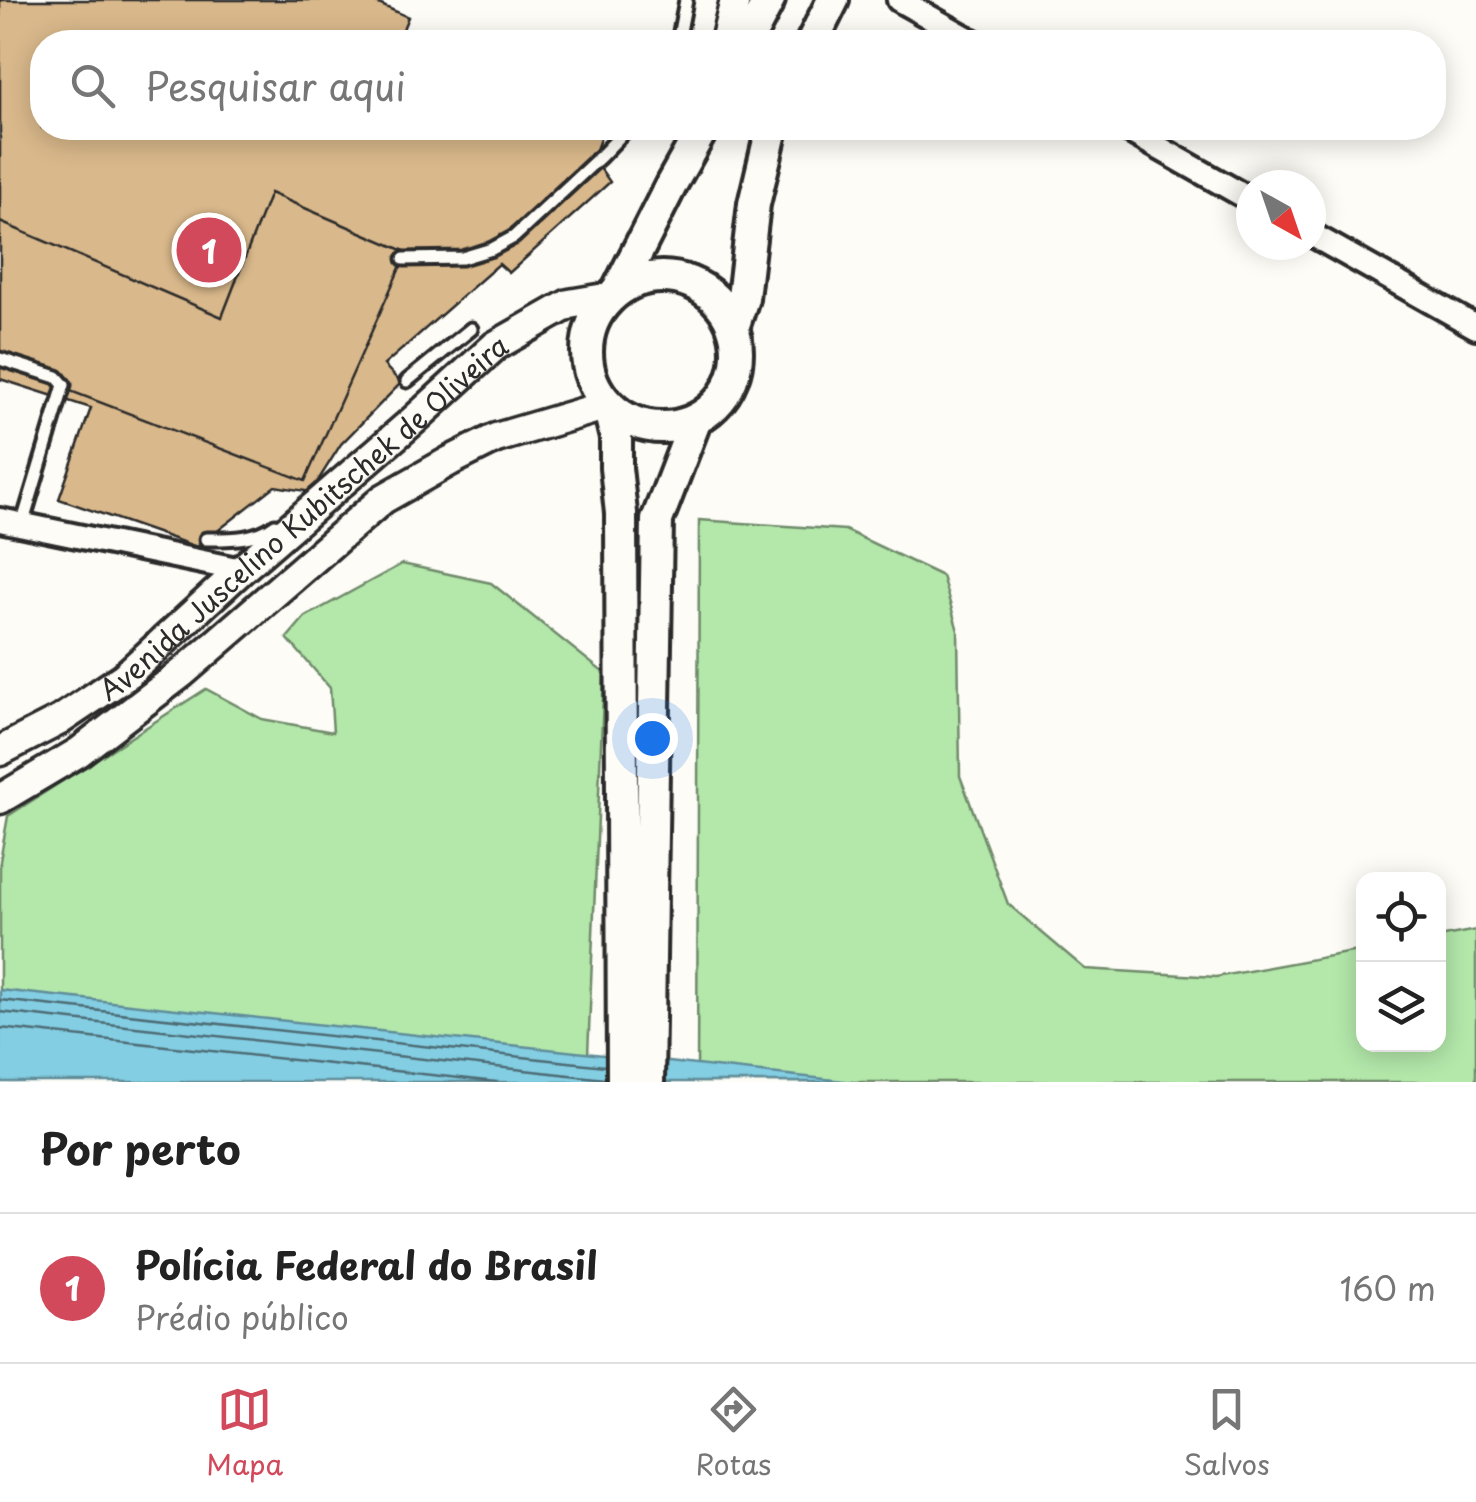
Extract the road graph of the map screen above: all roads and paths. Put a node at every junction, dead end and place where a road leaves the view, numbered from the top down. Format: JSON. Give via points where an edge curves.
{"nodes":[{"id":1,"x":686,"y":0,"type":"edge"},
{"id":2,"x":735,"y":0,"type":"edge"},
{"id":3,"x":768,"y":0,"type":"edge"},
{"id":4,"x":833,"y":0,"type":"edge"},
{"id":5,"x":899,"y":0,"type":"edge"},
{"id":6,"x":680,"y":30,"type":"edge"},
{"id":7,"x":728,"y":30,"type":"edge"},
{"id":8,"x":753,"y":30,"type":"edge"},
{"id":9,"x":818,"y":30,"type":"edge"},
{"id":10,"x":953,"y":30,"type":"edge"},
{"id":11,"x":616,"y":140,"type":"edge"},
{"id":12,"x":696,"y":140,"type":"edge"},
{"id":13,"x":769,"y":140,"type":"edge"},
{"id":14,"x":1145,"y":140,"type":"edge"},
{"id":15,"x":1236,"y":191,"type":"edge"},
{"id":16,"x":1326,"y":242,"type":"edge"},
{"id":17,"x":404,"y":260,"type":"dead end"},
{"id":18,"x":615,"y":292,"type":"junction"},
{"id":19,"x":1476,"y":327,"type":"edge"},
{"id":20,"x":733,"y":328,"type":"junction"},
{"id":21,"x":471,"y":329,"type":"dead end"},
{"id":22,"x":0,"y":358,"type":"edge"},
{"id":23,"x":407,"y":381,"type":"dead end"},
{"id":24,"x":608,"y":405,"type":"junction"},
{"id":25,"x":696,"y":419,"type":"junction"},
{"id":26,"x":375,"y":454,"type":"junction"},
{"id":27,"x":11,"y":523,"type":"edge"},
{"id":28,"x":206,"y":540,"type":"dead end"},
{"id":29,"x":241,"y":570,"type":"junction"},
{"id":30,"x":0,"y":751,"type":"edge"},
{"id":31,"x":0,"y":800,"type":"edge"},
{"id":32,"x":623,"y":1082,"type":"edge"},
{"id":33,"x":648,"y":1082,"type":"edge"}],
"edges":[{"from":1,"to":6,"type":"lane"},
{"from":2,"to":7,"type":"street"},
{"from":3,"to":8,"type":"main road"},
{"from":4,"to":9,"type":"main road"},
{"from":5,"to":10,"type":"street"},
{"from":11,"to":17,"type":"lane","via":[[514,237],[462,258]]},
{"from":12,"to":18,"type":"main road"},
{"from":13,"to":20,"type":"main road"},
{"from":14,"to":15,"type":"street"},
{"from":16,"to":19,"type":"street"},
{"from":18,"to":20,"type":"main road","via":[[652,278],[675,278],[715,298]]},
{"from":18,"to":24,"type":"main road","via":[[588,338],[593,384]]},
{"from":18,"to":26,"type":"street","name":"Avenida Juscelino Kubitschek de Oliveira","via":[[569,304],[495,346]]},
{"from":20,"to":25,"type":"main road","via":[[736,362],[729,386]]},
{"from":21,"to":23,"type":"lane"},
{"from":22,"to":27,"type":"lane","via":[[57,377],[64,386]]},
{"from":24,"to":25,"type":"main road","via":[[654,428]]},
{"from":24,"to":31,"type":"street","name":"Avenida Juscelino Kubitschek de Oliveira","via":[[496,438],[383,499],[182,673],[79,752]]},
{"from":24,"to":32,"type":"main road","via":[[622,513]]},
{"from":25,"to":33,"type":"main road","via":[[657,520]]},
{"from":26,"to":28,"type":"lane","via":[[345,468],[267,531]]},
{"from":26,"to":29,"type":"street","name":"Avenida Juscelino Kubitschek de Oliveira"},
{"from":27,"to":29,"type":"street"},
{"from":29,"to":30,"type":"street","name":"Avenida Juscelino Kubitschek de Oliveira","via":[[124,676]]}]}
